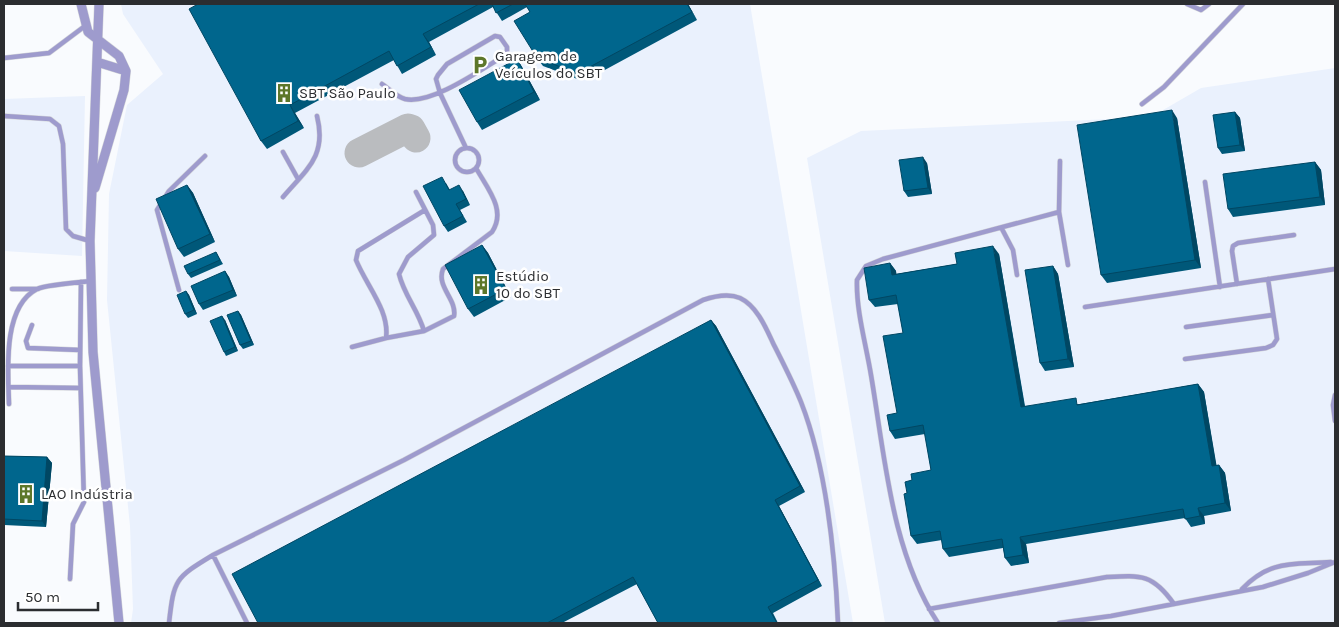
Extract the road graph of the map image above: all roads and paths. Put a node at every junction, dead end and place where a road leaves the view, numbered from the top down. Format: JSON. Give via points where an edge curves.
{"nodes":[{"id":1,"x":82,"y":4,"type":"edge"},
{"id":2,"x":99,"y":4,"type":"edge"},
{"id":3,"x":1187,"y":4,"type":"edge"},
{"id":4,"x":1209,"y":4,"type":"edge"},
{"id":5,"x":1234,"y":4,"type":"edge"},
{"id":6,"x":1242,"y":5,"type":"edge"},
{"id":7,"x":85,"y":26,"type":"junction"},
{"id":8,"x":97,"y":40,"type":"junction"},
{"id":9,"x":4,"y":58,"type":"edge"},
{"id":10,"x":97,"y":62,"type":"junction"},
{"id":11,"x":126,"y":71,"type":"junction"},
{"id":12,"x":382,"y":84,"type":"dead end"},
{"id":13,"x":440,"y":93,"type":"junction"},
{"id":14,"x":1142,"y":104,"type":"dead end"},
{"id":15,"x":4,"y":116,"type":"edge"},
{"id":16,"x":317,"y":116,"type":"dead end"},
{"id":17,"x":466,"y":148,"type":"junction"},
{"id":18,"x":283,"y":152,"type":"dead end"},
{"id":19,"x":205,"y":156,"type":"dead end"},
{"id":20,"x":1060,"y":161,"type":"dead end"},
{"id":21,"x":476,"y":168,"type":"junction"},
{"id":22,"x":298,"y":180,"type":"junction"},
{"id":23,"x":1205,"y":182,"type":"dead end"},
{"id":24,"x":416,"y":192,"type":"dead end"},
{"id":25,"x":283,"y":197,"type":"dead end"},
{"id":26,"x":92,"y":202,"type":"junction"},
{"id":27,"x":425,"y":210,"type":"junction"},
{"id":28,"x":1059,"y":212,"type":"junction"},
{"id":29,"x":1002,"y":229,"type":"junction"},
{"id":30,"x":1294,"y":235,"type":"dead end"},
{"id":31,"x":90,"y":241,"type":"junction"},
{"id":32,"x":1068,"y":265,"type":"dead end"},
{"id":33,"x":1335,"y":269,"type":"edge"},
{"id":34,"x":1017,"y":275,"type":"dead end"},
{"id":35,"x":1268,"y":279,"type":"junction"},
{"id":36,"x":91,"y":281,"type":"junction"},
{"id":37,"x":81,"y":282,"type":"junction"},
{"id":38,"x":1236,"y":284,"type":"junction"},
{"id":39,"x":1220,"y":287,"type":"junction"},
{"id":40,"x":38,"y":288,"type":"junction"},
{"id":41,"x":12,"y":289,"type":"dead end"},
{"id":42,"x":179,"y":290,"type":"dead end"},
{"id":43,"x":1086,"y":307,"type":"dead end"},
{"id":44,"x":1273,"y":315,"type":"junction"},
{"id":45,"x":32,"y":325,"type":"dead end"},
{"id":46,"x":1186,"y":328,"type":"dead end"},
{"id":47,"x":424,"y":331,"type":"junction"},
{"id":48,"x":386,"y":338,"type":"junction"},
{"id":49,"x":352,"y":347,"type":"dead end"},
{"id":50,"x":80,"y":350,"type":"junction"},
{"id":51,"x":1185,"y":359,"type":"dead end"},
{"id":52,"x":8,"y":366,"type":"junction"},
{"id":53,"x":80,"y":366,"type":"junction"},
{"id":54,"x":9,"y":387,"type":"junction"},
{"id":55,"x":80,"y":388,"type":"junction"},
{"id":56,"x":1335,"y":395,"type":"edge"},
{"id":57,"x":9,"y":404,"type":"dead end"},
{"id":58,"x":1335,"y":421,"type":"edge"},
{"id":59,"x":213,"y":555,"type":"junction"},
{"id":60,"x":1335,"y":562,"type":"edge"},
{"id":61,"x":70,"y":579,"type":"dead end"},
{"id":62,"x":1242,"y":589,"type":"junction"},
{"id":63,"x":1174,"y":604,"type":"junction"},
{"id":64,"x":928,"y":609,"type":"junction"},
{"id":65,"x":118,"y":623,"type":"edge"},
{"id":66,"x":169,"y":623,"type":"edge"},
{"id":67,"x":247,"y":623,"type":"edge"},
{"id":68,"x":838,"y":623,"type":"edge"},
{"id":69,"x":938,"y":623,"type":"edge"},
{"id":70,"x":1059,"y":623,"type":"edge"}],
"edges":[{"from":1,"to":7,"type":"street"},
{"from":2,"to":8,"type":"street"},
{"from":3,"to":4,"type":"lane","via":[[1201,10]]},
{"from":5,"to":6,"type":"lane"},
{"from":6,"to":14,"type":"lane","via":[[1164,87]]},
{"from":7,"to":8,"type":"street"},
{"from":7,"to":9,"type":"lane","via":[[49,53]]},
{"from":8,"to":10,"type":"street"},
{"from":8,"to":11,"type":"street","via":[[119,56]]},
{"from":10,"to":11,"type":"street"},
{"from":10,"to":26,"type":"street"},
{"from":11,"to":26,"type":"street","via":[[124,90]]},
{"from":12,"to":13,"type":"lane","via":[[404,99]]},
{"from":13,"to":13,"type":"lane","via":[[507,54],[508,47],[495,36],[441,69],[436,79]]},
{"from":13,"to":17,"type":"lane"},
{"from":15,"to":31,"type":"lane","via":[[50,119],[59,126],[63,144],[66,229],[73,236]]},
{"from":16,"to":22,"type":"lane","via":[[321,142],[317,155]]},
{"from":17,"to":21,"type":"lane","via":[[478,154],[480,160]]},
{"from":17,"to":21,"type":"lane","via":[[457,153],[456,165],[464,172]]},
{"from":18,"to":22,"type":"lane"},
{"from":19,"to":42,"type":"lane","via":[[169,191],[157,210]]},
{"from":20,"to":28,"type":"lane"},
{"from":21,"to":47,"type":"lane","via":[[495,202],[499,218],[492,232],[442,269],[441,280],[454,306],[454,316]]},
{"from":22,"to":25,"type":"lane"},
{"from":23,"to":39,"type":"lane"},
{"from":24,"to":27,"type":"lane"},
{"from":26,"to":31,"type":"street"},
{"from":27,"to":47,"type":"lane","via":[[434,235],[408,257],[399,274],[402,289],[418,312]]},
{"from":27,"to":48,"type":"lane","via":[[358,251],[356,260],[385,317]]},
{"from":28,"to":29,"type":"lane"},
{"from":28,"to":32,"type":"lane"},
{"from":29,"to":34,"type":"lane","via":[[1013,250]]},
{"from":29,"to":64,"type":"lane","via":[[883,259],[866,266],[857,280],[898,523],[912,573]]},
{"from":30,"to":38,"type":"lane","via":[[1233,246]]},
{"from":31,"to":36,"type":"street"},
{"from":33,"to":35,"type":"lane"},
{"from":35,"to":38,"type":"lane"},
{"from":35,"to":44,"type":"lane"},
{"from":36,"to":37,"type":"lane"},
{"from":36,"to":65,"type":"street","via":[[94,352]]},
{"from":37,"to":40,"type":"lane"},
{"from":37,"to":50,"type":"lane"},
{"from":38,"to":39,"type":"lane"},
{"from":39,"to":43,"type":"lane"},
{"from":40,"to":41,"type":"lane"},
{"from":40,"to":52,"type":"lane","via":[[20,308],[11,326]]},
{"from":44,"to":46,"type":"lane"},
{"from":44,"to":51,"type":"lane","via":[[1277,339],[1273,345]]},
{"from":45,"to":50,"type":"lane","via":[[26,341],[28,348]]},
{"from":47,"to":48,"type":"lane"},
{"from":48,"to":49,"type":"lane"},
{"from":50,"to":53,"type":"lane"},
{"from":52,"to":53,"type":"lane"},
{"from":52,"to":54,"type":"lane"},
{"from":53,"to":55,"type":"lane"},
{"from":54,"to":55,"type":"lane"},
{"from":54,"to":57,"type":"lane"},
{"from":55,"to":61,"type":"lane","via":[[84,502],[73,524]]},
{"from":56,"to":58,"type":"lane"},
{"from":59,"to":66,"type":"lane","via":[[184,573],[176,582]]},
{"from":59,"to":67,"type":"lane"},
{"from":59,"to":68,"type":"lane","via":[[404,460],[703,300],[730,295],[741,298],[761,319],[801,403],[824,497]]},
{"from":60,"to":62,"type":"lane","via":[[1278,582]]},
{"from":60,"to":62,"type":"lane","via":[[1273,566],[1255,575]]},
{"from":62,"to":63,"type":"lane"},
{"from":63,"to":64,"type":"lane","via":[[1158,584],[1149,578],[1133,576],[1107,577]]},
{"from":63,"to":70,"type":"lane"},
{"from":64,"to":69,"type":"lane"}]}
